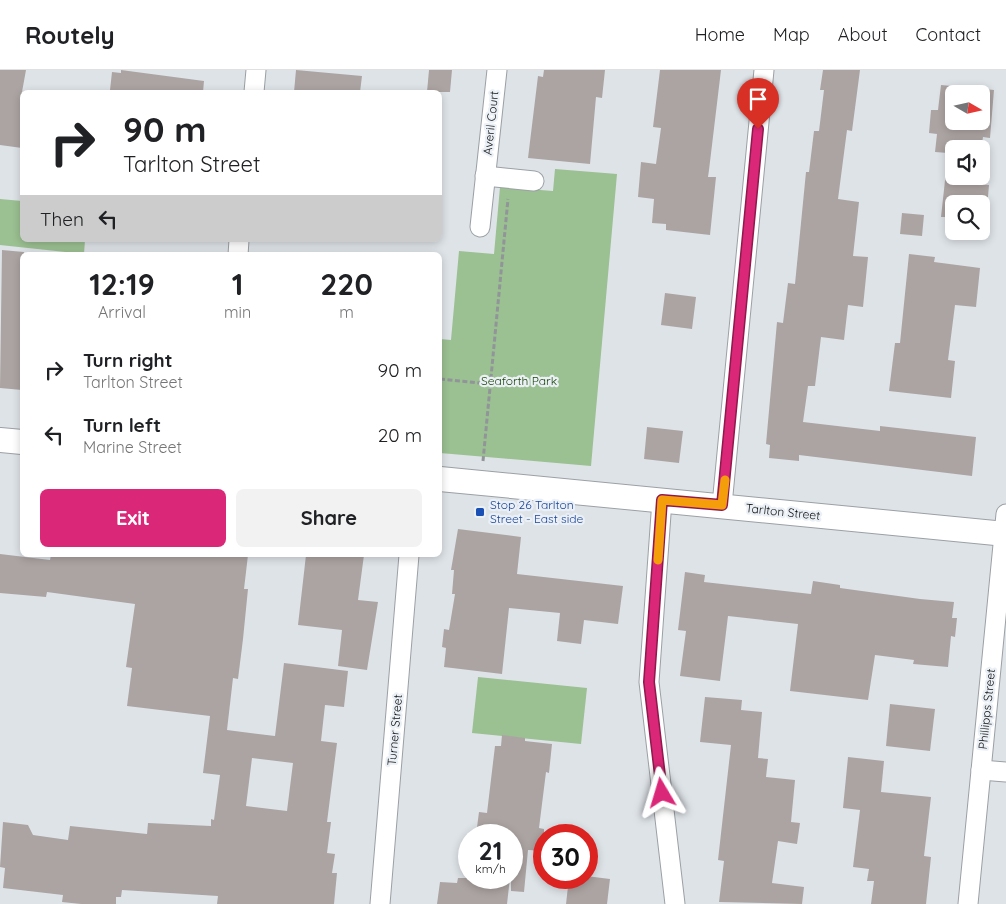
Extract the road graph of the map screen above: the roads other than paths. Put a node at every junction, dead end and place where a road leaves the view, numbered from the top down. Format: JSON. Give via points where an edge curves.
{"nodes":[{"id":1,"x":256,"y":70,"type":"edge"},
{"id":2,"x":497,"y":70,"type":"edge"},
{"id":3,"x":764,"y":70,"type":"edge"},
{"id":4,"x":254,"y":90,"type":"edge"},
{"id":5,"x":485,"y":176,"type":"junction"},
{"id":6,"x":534,"y":180,"type":"dead end"},
{"id":7,"x":480,"y":226,"type":"dead end"},
{"id":8,"x":0,"y":440,"type":"edge"},
{"id":9,"x":20,"y":442,"type":"edge"},
{"id":10,"x":442,"y":479,"type":"edge"},
{"id":11,"x":662,"y":500,"type":"junction"},
{"id":12,"x":722,"y":505,"type":"junction"},
{"id":13,"x":1005,"y":527,"type":"edge"},
{"id":14,"x":409,"y":557,"type":"edge"},
{"id":15,"x":981,"y":770,"type":"junction"},
{"id":16,"x":1006,"y":772,"type":"edge"},
{"id":17,"x":380,"y":904,"type":"edge"},
{"id":18,"x":675,"y":904,"type":"edge"},
{"id":19,"x":968,"y":904,"type":"edge"}],
"edges":[{"from":1,"to":4,"type":"street"},
{"from":2,"to":5,"type":"street","name":"Averil Court"},
{"from":3,"to":12,"type":"street"},
{"from":5,"to":6,"type":"street"},
{"from":5,"to":7,"type":"street","name":"Averil Court"},
{"from":8,"to":9,"type":"street"},
{"from":10,"to":11,"type":"street","name":"Tarlton Street"},
{"from":11,"to":12,"type":"street","name":"Tarlton Street"},
{"from":11,"to":18,"type":"street","via":[[649,682]]},
{"from":12,"to":13,"type":"street","name":"Tarlton Street"},
{"from":13,"to":15,"type":"street","name":"Phillipps Street"},
{"from":14,"to":17,"type":"street","name":"Turner Street"},
{"from":15,"to":16,"type":"street"},
{"from":15,"to":19,"type":"street","name":"Phillipps Street"}]}
